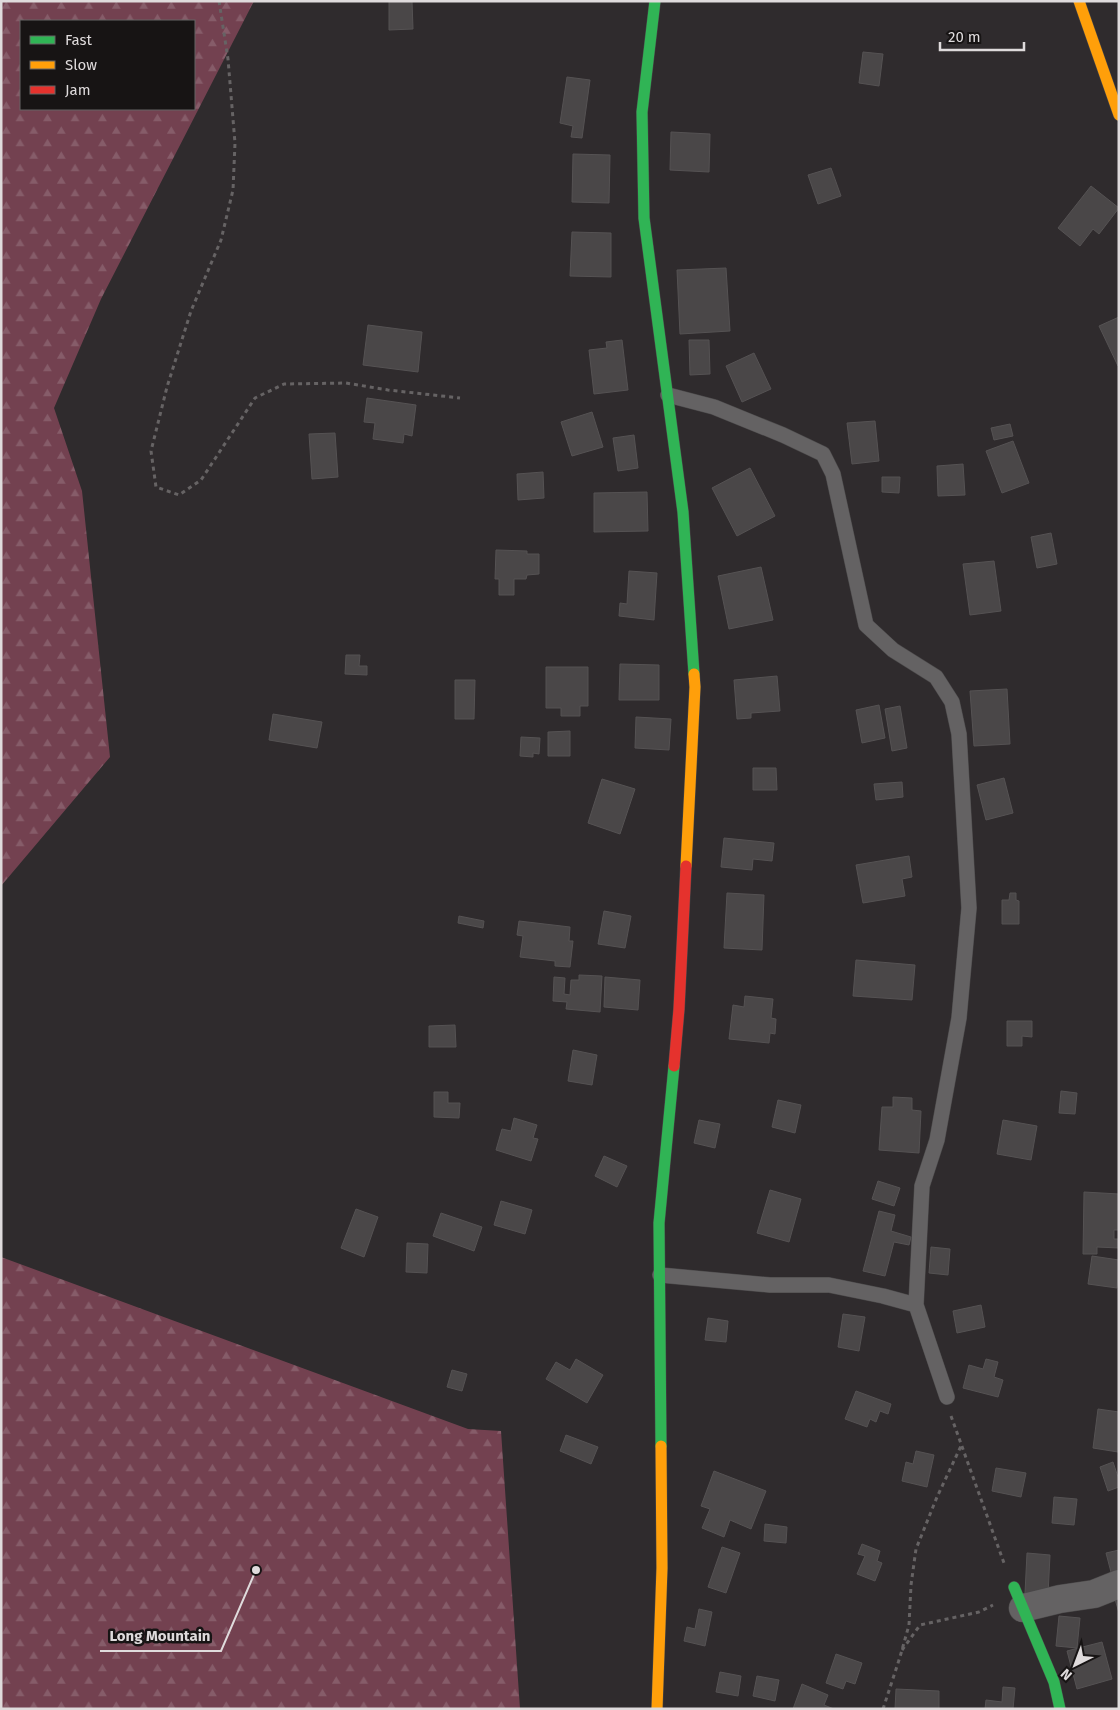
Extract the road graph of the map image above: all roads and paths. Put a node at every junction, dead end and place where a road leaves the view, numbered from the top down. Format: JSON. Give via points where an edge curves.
{"nodes":[{"id":1,"x":219,"y":1,"type":"edge"},
{"id":2,"x":655,"y":1,"type":"edge"},
{"id":3,"x":1079,"y":1,"type":"edge"},
{"id":4,"x":1119,"y":115,"type":"edge"},
{"id":5,"x":668,"y":395,"type":"junction"},
{"id":6,"x":460,"y":398,"type":"dead end"},
{"id":7,"x":660,"y":1275,"type":"junction"},
{"id":8,"x":916,"y":1305,"type":"junction"},
{"id":9,"x":947,"y":1397,"type":"joint"},
{"id":10,"x":962,"y":1446,"type":"junction"},
{"id":11,"x":1119,"y":1584,"type":"edge"},
{"id":12,"x":1019,"y":1598,"type":"junction"},
{"id":13,"x":902,"y":1650,"type":"junction"},
{"id":14,"x":657,"y":1709,"type":"edge"},
{"id":15,"x":883,"y":1709,"type":"edge"},
{"id":16,"x":1060,"y":1709,"type":"edge"}],
"edges":[{"from":1,"to":6,"type":"path","via":[[235,143],[233,190],[221,240],[191,310],[167,387],[151,451],[156,487],[179,496],[200,480],[255,398],[284,384],[346,384]]},
{"from":2,"to":5,"type":"street","via":[[642,112],[644,218]]},
{"from":3,"to":4,"type":"street"},
{"from":5,"to":7,"type":"street","via":[[683,512],[695,687],[679,1009],[659,1223]]},
{"from":5,"to":8,"type":"lane","via":[[714,407],[824,454],[833,474],[866,625],[893,650],[936,677],[952,702],[959,734],[969,908],[959,1018],[937,1140],[922,1186]]},
{"from":7,"to":8,"type":"lane","via":[[770,1285],[829,1285]]},
{"from":7,"to":14,"type":"street","via":[[662,1568]]},
{"from":8,"to":9,"type":"lane"},
{"from":9,"to":10,"type":"path"},
{"from":10,"to":12,"type":"path","via":[[1000,1555]]},
{"from":10,"to":13,"type":"path","via":[[916,1549],[909,1625]]},
{"from":11,"to":12,"type":"street","via":[[1094,1594],[1060,1599]]},
{"from":12,"to":13,"type":"path","via":[[979,1612],[920,1625]]},
{"from":12,"to":16,"type":"street","via":[[1054,1682]]},
{"from":13,"to":15,"type":"path"}]}
